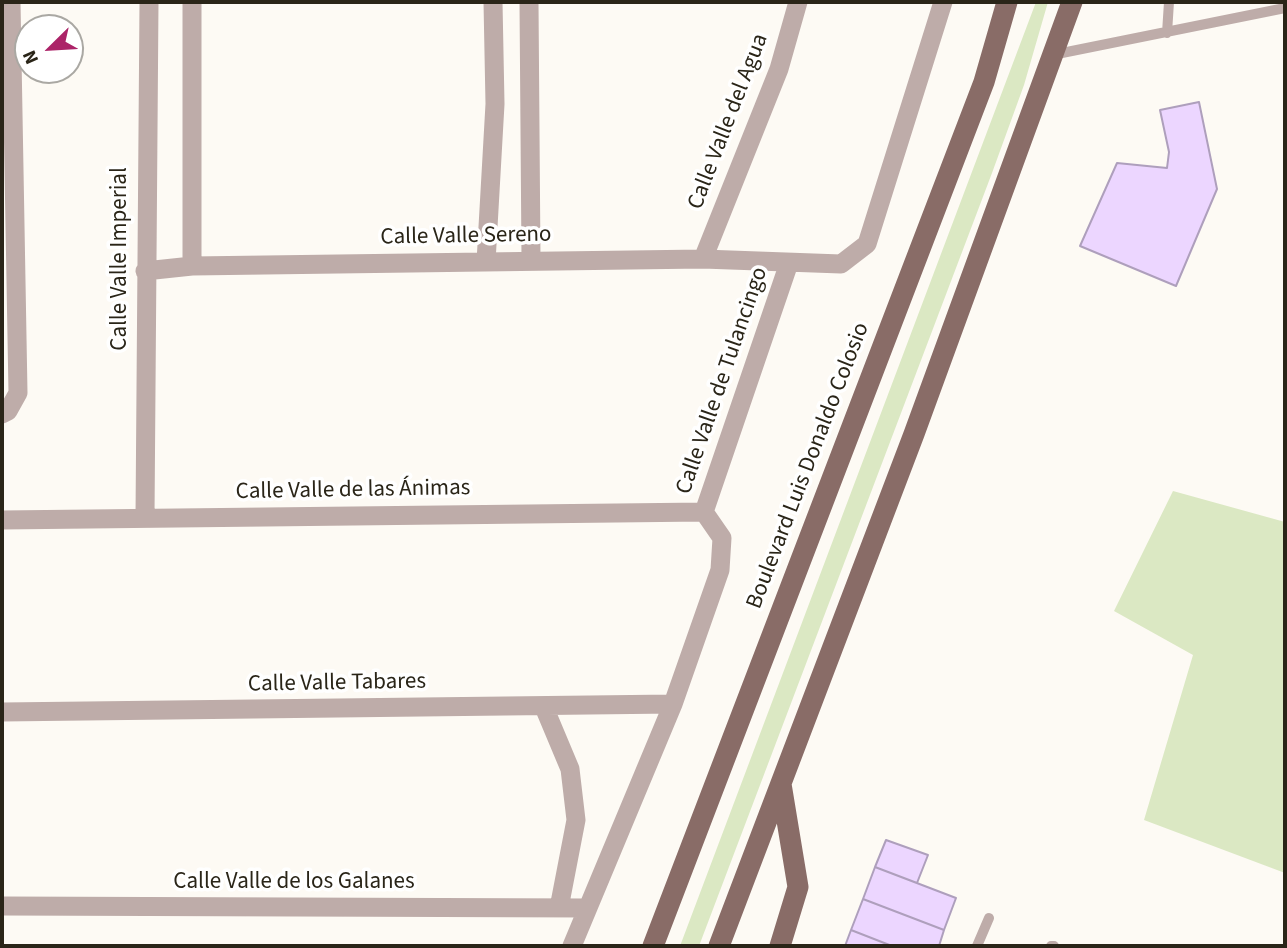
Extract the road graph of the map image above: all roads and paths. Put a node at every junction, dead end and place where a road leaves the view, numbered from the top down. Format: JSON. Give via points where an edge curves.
{"nodes":[{"id":1,"x":11,"y":2,"type":"edge"},
{"id":2,"x":149,"y":2,"type":"edge"},
{"id":3,"x":192,"y":2,"type":"edge"},
{"id":4,"x":493,"y":2,"type":"edge"},
{"id":5,"x":529,"y":2,"type":"edge"},
{"id":6,"x":797,"y":2,"type":"edge"},
{"id":7,"x":943,"y":2,"type":"edge"},
{"id":8,"x":1007,"y":2,"type":"edge"},
{"id":9,"x":1072,"y":2,"type":"edge"},
{"id":10,"x":1169,"y":2,"type":"edge"},
{"id":11,"x":1284,"y":2,"type":"edge"},
{"id":12,"x":1285,"y":8,"type":"edge"},
{"id":13,"x":1167,"y":33,"type":"junction"},
{"id":14,"x":1052,"y":55,"type":"junction"},
{"id":15,"x":703,"y":259,"type":"junction"},
{"id":16,"x":531,"y":260,"type":"junction"},
{"id":17,"x":486,"y":261,"type":"junction"},
{"id":18,"x":789,"y":263,"type":"junction"},
{"id":19,"x":192,"y":266,"type":"junction"},
{"id":20,"x":145,"y":271,"type":"junction"},
{"id":21,"x":2,"y":414,"type":"edge"},
{"id":22,"x":704,"y":512,"type":"junction"},
{"id":23,"x":145,"y":517,"type":"junction"},
{"id":24,"x":2,"y":520,"type":"edge"},
{"id":25,"x":673,"y":704,"type":"junction"},
{"id":26,"x":544,"y":707,"type":"junction"},
{"id":27,"x":2,"y":712,"type":"edge"},
{"id":28,"x":781,"y":782,"type":"junction"},
{"id":29,"x":2,"y":906,"type":"edge"},
{"id":30,"x":559,"y":908,"type":"junction"},
{"id":31,"x":587,"y":908,"type":"junction"},
{"id":32,"x":989,"y":918,"type":"dead end"},
{"id":33,"x":572,"y":946,"type":"edge"},
{"id":34,"x":653,"y":946,"type":"edge"},
{"id":35,"x":719,"y":946,"type":"edge"},
{"id":36,"x":780,"y":946,"type":"edge"},
{"id":37,"x":977,"y":946,"type":"edge"}],
"edges":[{"from":1,"to":21,"type":"street","via":[[18,393]]},
{"from":2,"to":20,"type":"street","name":"Calle Valle Imperial"},
{"from":3,"to":19,"type":"street"},
{"from":4,"to":17,"type":"street","via":[[495,104]]},
{"from":5,"to":16,"type":"street"},
{"from":6,"to":15,"type":"street","name":"Calle Valle del Agua","via":[[779,69]]},
{"from":7,"to":18,"type":"street","name":"Calle Valle de Tulancingo","via":[[867,244],[841,264]]},
{"from":8,"to":34,"type":"main road","name":"Boulevard Luis Donaldo Colosio","via":[[984,82]]},
{"from":9,"to":14,"type":"main road"},
{"from":10,"to":13,"type":"lane"},
{"from":11,"to":12,"type":"lane"},
{"from":12,"to":13,"type":"lane"},
{"from":13,"to":14,"type":"lane"},
{"from":14,"to":28,"type":"main road"},
{"from":15,"to":16,"type":"street","name":"Calle Valle Sereno"},
{"from":15,"to":18,"type":"street","name":"Calle Valle Sereno"},
{"from":16,"to":17,"type":"street","name":"Calle Valle Sereno"},
{"from":17,"to":19,"type":"street","name":"Calle Valle Sereno"},
{"from":18,"to":22,"type":"street","name":"Calle Valle de Tulancingo"},
{"from":19,"to":20,"type":"street","name":"Calle Valle Sereno"},
{"from":20,"to":23,"type":"street","name":"Calle Valle Imperial"},
{"from":22,"to":23,"type":"street","name":"Calle Valle de las Ánimas"},
{"from":22,"to":25,"type":"street","name":"Calle Valle de Tulancingo","via":[[722,538],[720,570]]},
{"from":23,"to":24,"type":"street","name":"Calle Valle de las Ánimas"},
{"from":25,"to":26,"type":"street","name":"Calle Valle Tabares"},
{"from":25,"to":31,"type":"street","name":"Calle Valle de Tulancingo"},
{"from":26,"to":27,"type":"street","name":"Calle Valle Tabares"},
{"from":26,"to":30,"type":"street","via":[[570,769],[576,820]]},
{"from":28,"to":35,"type":"main road"},
{"from":28,"to":36,"type":"main road","via":[[798,887]]},
{"from":29,"to":30,"type":"street","name":"Calle Valle de los Galanes"},
{"from":30,"to":31,"type":"street","name":"Calle Valle de los Galanes"},
{"from":31,"to":33,"type":"street","name":"Calle Valle de Tulancingo"},
{"from":32,"to":37,"type":"lane"}]}
